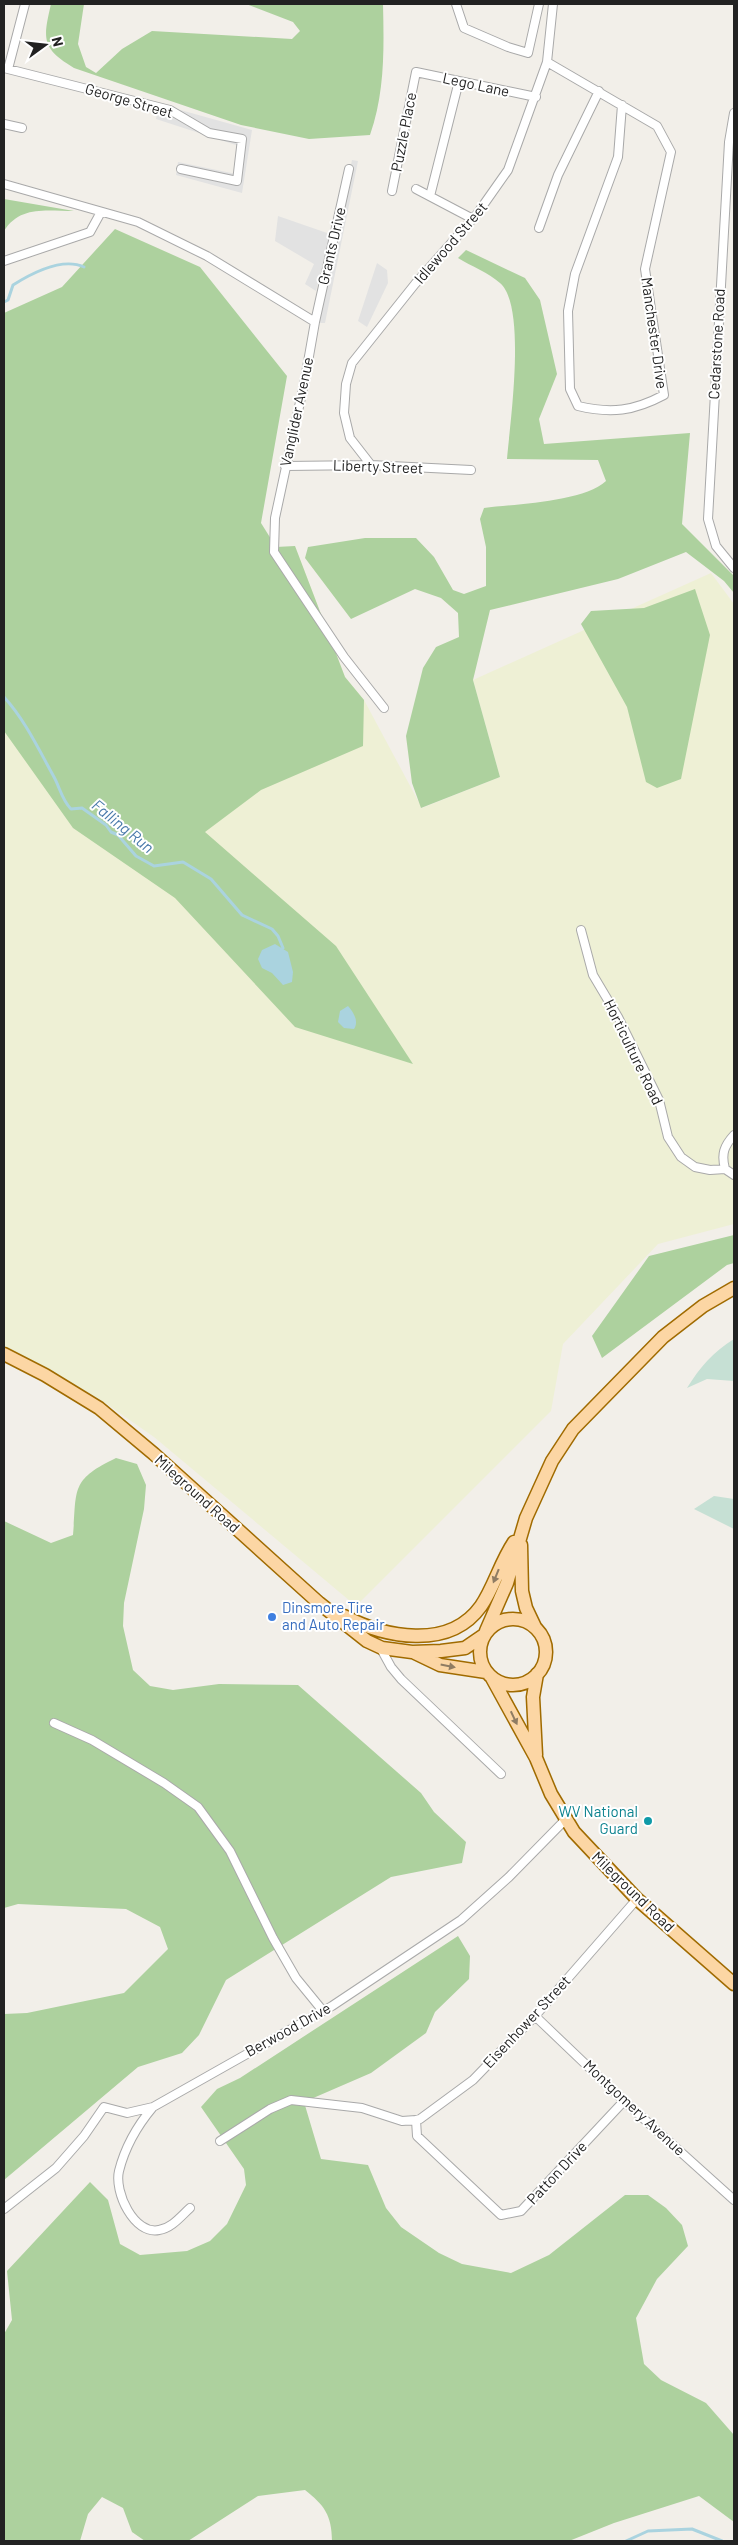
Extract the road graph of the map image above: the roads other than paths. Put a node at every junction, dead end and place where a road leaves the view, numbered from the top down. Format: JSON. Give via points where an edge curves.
{"nodes":[{"id":1,"x":25,"y":4,"type":"edge"},
{"id":2,"x":456,"y":4,"type":"edge"},
{"id":3,"x":539,"y":4,"type":"edge"},
{"id":4,"x":553,"y":4,"type":"edge"},
{"id":5,"x":547,"y":62,"type":"junction"},
{"id":6,"x":6,"y":68,"type":"edge"},
{"id":7,"x":416,"y":72,"type":"joint"},
{"id":8,"x":459,"y":81,"type":"junction"},
{"id":9,"x":599,"y":91,"type":"junction"},
{"id":10,"x":536,"y":97,"type":"junction"},
{"id":11,"x":622,"y":105,"type":"junction"},
{"id":12,"x":734,"y":113,"type":"edge"},
{"id":13,"x":4,"y":124,"type":"edge"},
{"id":14,"x":22,"y":128,"type":"dead end"},
{"id":15,"x":181,"y":169,"type":"dead end"},
{"id":16,"x":349,"y":169,"type":"dead end"},
{"id":17,"x":4,"y":184,"type":"edge"},
{"id":18,"x":416,"y":189,"type":"dead end"},
{"id":19,"x":392,"y":191,"type":"dead end"},
{"id":20,"x":430,"y":196,"type":"junction"},
{"id":21,"x":101,"y":212,"type":"junction"},
{"id":22,"x":473,"y":219,"type":"junction"},
{"id":23,"x":539,"y":228,"type":"dead end"},
{"id":24,"x":4,"y":261,"type":"edge"},
{"id":25,"x":314,"y":322,"type":"junction"},
{"id":26,"x":371,"y":465,"type":"junction"},
{"id":27,"x":285,"y":466,"type":"junction"},
{"id":28,"x":472,"y":470,"type":"dead end"},
{"id":29,"x":734,"y":568,"type":"edge"},
{"id":30,"x":384,"y":708,"type":"dead end"},
{"id":31,"x":581,"y":930,"type":"dead end"},
{"id":32,"x":734,"y":1135,"type":"edge"},
{"id":33,"x":725,"y":1170,"type":"junction"},
{"id":34,"x":734,"y":1176,"type":"edge"},
{"id":35,"x":734,"y":1288,"type":"edge"},
{"id":36,"x":4,"y":1354,"type":"edge"},
{"id":37,"x":520,"y":1534,"type":"junction"},
{"id":38,"x":319,"y":1603,"type":"junction"},
{"id":39,"x":535,"y":1627,"type":"junction"},
{"id":40,"x":485,"y":1633,"type":"junction"},
{"id":41,"x":380,"y":1648,"type":"junction"},
{"id":42,"x":412,"y":1652,"type":"junction"},
{"id":43,"x":537,"y":1674,"type":"junction"},
{"id":44,"x":489,"y":1675,"type":"junction"},
{"id":45,"x":54,"y":1723,"type":"dead end"},
{"id":46,"x":536,"y":1758,"type":"junction"},
{"id":47,"x":501,"y":1774,"type":"dead end"},
{"id":48,"x":565,"y":1820,"type":"junction"},
{"id":49,"x":637,"y":1899,"type":"junction"},
{"id":50,"x":733,"y":1981,"type":"edge"},
{"id":51,"x":324,"y":2011,"type":"junction"},
{"id":52,"x":535,"y":2016,"type":"junction"},
{"id":53,"x":624,"y":2101,"type":"junction"},
{"id":54,"x":153,"y":2107,"type":"junction"},
{"id":55,"x":416,"y":2120,"type":"junction"},
{"id":56,"x":220,"y":2141,"type":"dead end"},
{"id":57,"x":734,"y":2200,"type":"edge"},
{"id":58,"x":190,"y":2208,"type":"dead end"},
{"id":59,"x":4,"y":2209,"type":"edge"}],
"edges":[{"from":1,"to":6,"type":"street"},
{"from":2,"to":3,"type":"street","via":[[464,28],[528,52]]},
{"from":4,"to":5,"type":"street","name":"Idlewood Street"},
{"from":5,"to":9,"type":"street","name":"Manchester Drive"},
{"from":5,"to":10,"type":"street","name":"Idlewood Street"},
{"from":6,"to":15,"type":"street","name":"George Street","via":[[170,110],[210,133],[242,140],[237,181]]},
{"from":7,"to":8,"type":"street","name":"Lego Lane"},
{"from":7,"to":19,"type":"street","name":"Puzzle Place"},
{"from":8,"to":10,"type":"street","name":"Lego Lane"},
{"from":8,"to":20,"type":"street"},
{"from":9,"to":11,"type":"street","name":"Manchester Drive"},
{"from":9,"to":23,"type":"street","via":[[558,175]]},
{"from":10,"to":22,"type":"street","name":"Idlewood Street","via":[[508,170]]},
{"from":11,"to":11,"type":"street","name":"Manchester Drive","via":[[618,157],[575,274],[568,311],[570,389],[578,406],[602,412],[643,406],[664,395],[645,269],[671,152],[657,126]]},
{"from":12,"to":29,"type":"street","name":"Cedarstone Road","via":[[728,161],[708,519],[716,546]]},
{"from":13,"to":14,"type":"street"},
{"from":16,"to":25,"type":"street","name":"Grants Drive"},
{"from":17,"to":21,"type":"street"},
{"from":18,"to":20,"type":"street"},
{"from":20,"to":22,"type":"street"},
{"from":21,"to":24,"type":"street","via":[[90,232]]},
{"from":21,"to":25,"type":"street","via":[[138,222],[207,256]]},
{"from":22,"to":26,"type":"street","name":"Idlewood Street","via":[[415,284],[352,363],[346,384],[344,413],[350,438]]},
{"from":25,"to":27,"type":"street","name":"Vanglider Avenue"},
{"from":26,"to":27,"type":"street","name":"Liberty Street"},
{"from":26,"to":28,"type":"street","name":"Liberty Street"},
{"from":27,"to":30,"type":"street","name":"Vanglider Avenue","via":[[274,552],[344,657]]},
{"from":31,"to":33,"type":"street","name":"Horticulture Road","via":[[593,975],[659,1100],[668,1137],[681,1157],[695,1167]]},
{"from":32,"to":33,"type":"street","via":[[725,1146],[722,1160]]},
{"from":33,"to":34,"type":"street"},
{"from":35,"to":37,"type":"main road","via":[[703,1306],[663,1337],[573,1429],[552,1461]]},
{"from":36,"to":38,"type":"main road","name":"Mileground Road","via":[[99,1408]]},
{"from":37,"to":38,"type":"main road","one_way":true,"via":[[502,1560],[482,1605],[454,1628],[422,1636],[397,1635],[376,1631]]},
{"from":37,"to":39,"type":"main road","via":[[522,1591]]},
{"from":37,"to":40,"type":"main road","via":[[507,1583]]},
{"from":38,"to":41,"type":"main road","name":"Mileground Road"},
{"from":39,"to":40,"type":"main road","via":[[515,1618],[505,1619]]},
{"from":39,"to":43,"type":"main road","via":[[545,1646],[544,1664]]},
{"from":40,"to":42,"type":"main road","name":"Mileground Road","via":[[465,1648]]},
{"from":40,"to":44,"type":"main road","via":[[479,1651]]},
{"from":41,"to":42,"type":"main road","name":"Mileground Road"},
{"from":41,"to":47,"type":"street","name":"Mileground Road","via":[[401,1678]]},
{"from":42,"to":44,"type":"main road","name":"Mileground Road","one_way":true,"via":[[440,1664]]},
{"from":43,"to":44,"type":"main road","via":[[526,1683],[517,1685],[500,1683]]},
{"from":43,"to":46,"type":"main road","name":"Mileground Road","via":[[533,1697]]},
{"from":44,"to":46,"type":"main road","name":"Mileground Road","one_way":true},
{"from":45,"to":51,"type":"street","via":[[92,1740],[198,1807],[230,1851],[296,1978]]},
{"from":46,"to":48,"type":"main road","name":"Mileground Road"},
{"from":48,"to":49,"type":"main road","name":"Mileground Road"},
{"from":48,"to":51,"type":"street","name":"Berwood Drive","via":[[461,1920]]},
{"from":49,"to":50,"type":"main road","name":"Mileground Road"},
{"from":49,"to":52,"type":"street","name":"Eisenhower Street"},
{"from":51,"to":54,"type":"street","name":"Berwood Drive"},
{"from":52,"to":53,"type":"street","name":"Montgomery Avenue"},
{"from":52,"to":55,"type":"street","name":"Eisenhower Street","via":[[473,2080]]},
{"from":53,"to":55,"type":"street","name":"Patton Drive","via":[[521,2211],[501,2216],[417,2136]]},
{"from":53,"to":57,"type":"street","name":"Montgomery Avenue"},
{"from":54,"to":58,"type":"street","via":[[139,2123],[118,2173],[123,2199],[130,2216],[143,2227],[158,2231],[168,2227]]},
{"from":54,"to":59,"type":"street","name":"Berwood Drive","via":[[127,2113],[104,2107],[56,2168]]},
{"from":55,"to":56,"type":"street","via":[[402,2121],[362,2108],[291,2100],[270,2109]]}]}
